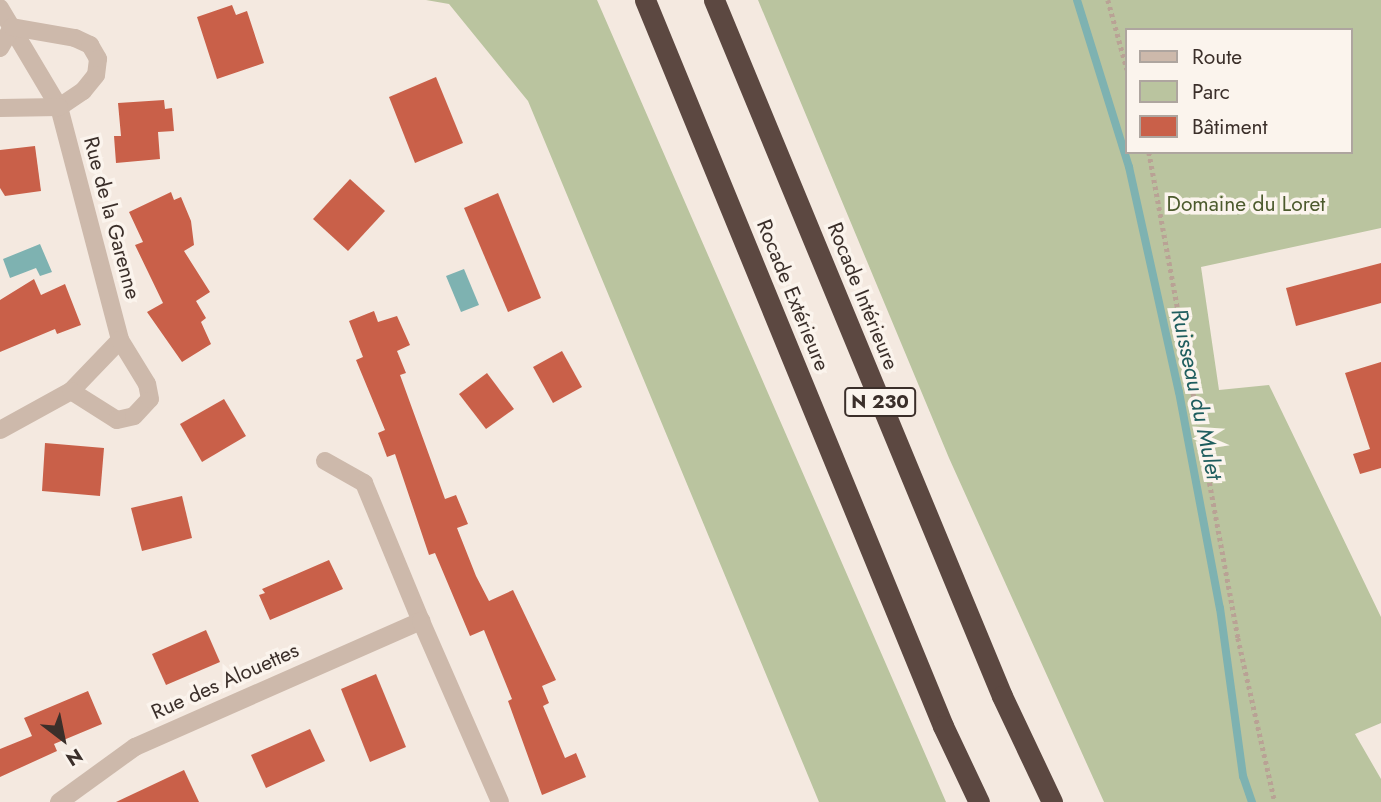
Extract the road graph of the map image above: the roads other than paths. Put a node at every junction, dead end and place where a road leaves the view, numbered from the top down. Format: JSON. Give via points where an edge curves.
{"nodes":[{"id":1,"x":645,"y":0,"type":"edge"},
{"id":2,"x":714,"y":0,"type":"edge"},
{"id":3,"x":0,"y":8,"type":"edge"},
{"id":4,"x":12,"y":27,"type":"junction"},
{"id":5,"x":0,"y":48,"type":"edge"},
{"id":6,"x":59,"y":107,"type":"junction"},
{"id":7,"x":0,"y":108,"type":"edge"},
{"id":8,"x":120,"y":340,"type":"junction"},
{"id":9,"x":71,"y":391,"type":"junction"},
{"id":10,"x":0,"y":430,"type":"edge"},
{"id":11,"x":325,"y":461,"type":"dead end"},
{"id":12,"x":421,"y":621,"type":"junction"},
{"id":13,"x":59,"y":802,"type":"edge"},
{"id":14,"x":500,"y":802,"type":"edge"},
{"id":15,"x":979,"y":802,"type":"edge"},
{"id":16,"x":1052,"y":802,"type":"edge"}],
"edges":[{"from":1,"to":15,"type":"highway","name":"Rocade Extérieure","number":"N 230","via":[[943,726]]},
{"from":2,"to":16,"type":"highway","name":"Rocade Intérieure","number":"N 230","via":[[996,683]]},
{"from":3,"to":4,"type":"street","name":"Rue de la Garenne"},
{"from":4,"to":5,"type":"street"},
{"from":4,"to":6,"type":"street","name":"Rue de la Garenne"},
{"from":4,"to":6,"type":"street","via":[[90,45],[98,59],[96,75],[83,91]]},
{"from":6,"to":7,"type":"street"},
{"from":6,"to":8,"type":"street","name":"Rue de la Garenne"},
{"from":8,"to":9,"type":"street"},
{"from":8,"to":9,"type":"street","name":"Rue de la Garenne","via":[[147,384],[150,399],[134,415],[117,420]]},
{"from":9,"to":10,"type":"street"},
{"from":11,"to":12,"type":"street","via":[[363,483]]},
{"from":12,"to":13,"type":"street","name":"Rue des Alouettes","via":[[135,747]]},
{"from":12,"to":14,"type":"street"}]}
